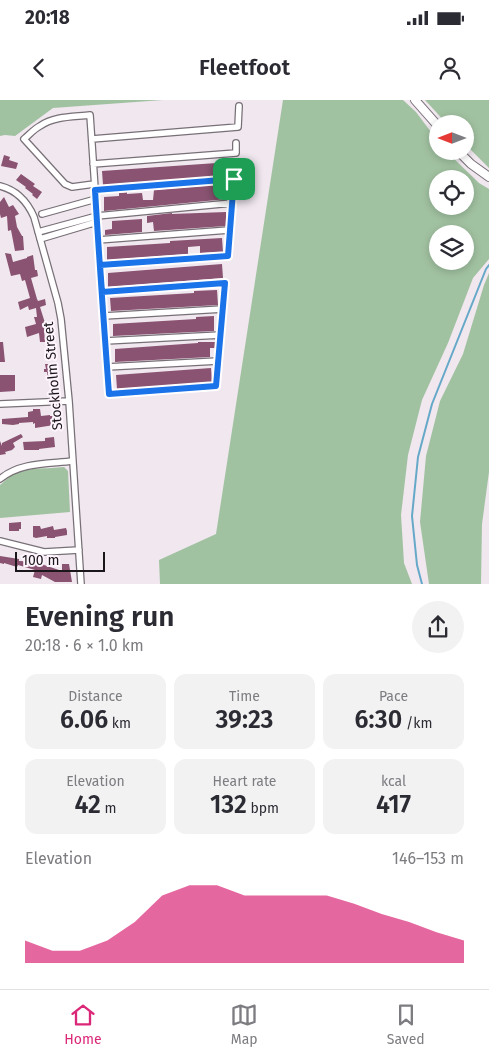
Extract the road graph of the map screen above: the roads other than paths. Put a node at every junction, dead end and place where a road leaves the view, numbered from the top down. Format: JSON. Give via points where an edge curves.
{"nodes":[{"id":1,"x":415,"y":100,"type":"edge"},
{"id":2,"x":238,"y":106,"type":"dead end"},
{"id":3,"x":429,"y":116,"type":"edge"},
{"id":4,"x":92,"y":139,"type":"junction"},
{"id":5,"x":236,"y":143,"type":"dead end"},
{"id":6,"x":467,"y":160,"type":"edge"},
{"id":7,"x":93,"y":164,"type":"junction"},
{"id":8,"x":489,"y":177,"type":"edge"},
{"id":9,"x":0,"y":186,"type":"edge"},
{"id":10,"x":95,"y":187,"type":"junction"},
{"id":11,"x":96,"y":199,"type":"junction"},
{"id":12,"x":232,"y":203,"type":"junction"},
{"id":13,"x":42,"y":214,"type":"dead end"},
{"id":14,"x":97,"y":219,"type":"junction"},
{"id":15,"x":230,"y":230,"type":"junction"},
{"id":16,"x":39,"y":235,"type":"junction"},
{"id":17,"x":98,"y":240,"type":"junction"},
{"id":18,"x":100,"y":265,"type":"junction"},
{"id":19,"x":102,"y":292,"type":"junction"},
{"id":20,"x":223,"y":310,"type":"junction"},
{"id":21,"x":104,"y":316,"type":"junction"},
{"id":22,"x":221,"y":335,"type":"junction"},
{"id":23,"x":106,"y":341,"type":"junction"},
{"id":24,"x":218,"y":361,"type":"junction"},
{"id":25,"x":107,"y":367,"type":"junction"},
{"id":26,"x":69,"y":401,"type":"junction"},
{"id":27,"x":0,"y":404,"type":"edge"},
{"id":28,"x":73,"y":461,"type":"junction"},
{"id":29,"x":0,"y":479,"type":"edge"},
{"id":30,"x":0,"y":541,"type":"edge"},
{"id":31,"x":79,"y":550,"type":"junction"},
{"id":32,"x":81,"y":584,"type":"edge"}],
"edges":[{"from":1,"to":3,"type":"main road"},
{"from":2,"to":4,"type":"street","via":[[238,127]]},
{"from":4,"to":7,"type":"street"},
{"from":4,"to":10,"type":"street","via":[[90,116],[59,118],[40,126],[24,139],[65,184]]},
{"from":5,"to":7,"type":"street","via":[[236,153]]},
{"from":6,"to":8,"type":"main road"},
{"from":7,"to":10,"type":"street"},
{"from":9,"to":16,"type":"street","name":"Stockholm Street","via":[[14,192],[30,208]]},
{"from":10,"to":11,"type":"street"},
{"from":10,"to":12,"type":"street","via":[[234,179]]},
{"from":11,"to":13,"type":"street"},
{"from":11,"to":14,"type":"street"},
{"from":12,"to":14,"type":"street"},
{"from":12,"to":15,"type":"street"},
{"from":14,"to":16,"type":"street"},
{"from":14,"to":17,"type":"street"},
{"from":15,"to":17,"type":"street"},
{"from":15,"to":18,"type":"street","via":[[228,256]]},
{"from":16,"to":26,"type":"street","name":"Stockholm Street","via":[[58,303]]},
{"from":17,"to":18,"type":"street"},
{"from":18,"to":19,"type":"street"},
{"from":19,"to":20,"type":"street","via":[[225,283]]},
{"from":19,"to":21,"type":"street"},
{"from":20,"to":21,"type":"street"},
{"from":20,"to":22,"type":"street"},
{"from":21,"to":23,"type":"street"},
{"from":22,"to":23,"type":"street"},
{"from":22,"to":24,"type":"street"},
{"from":23,"to":25,"type":"street"},
{"from":24,"to":25,"type":"street"},
{"from":24,"to":25,"type":"street","via":[[216,386],[109,394]]},
{"from":26,"to":27,"type":"street"},
{"from":26,"to":28,"type":"street","name":"Stockholm Street"},
{"from":28,"to":29,"type":"street","via":[[26,466]]},
{"from":28,"to":31,"type":"street","name":"Stockholm Street"},
{"from":30,"to":31,"type":"street","via":[[44,552]]},
{"from":31,"to":32,"type":"street","name":"Stockholm Street"}]}
